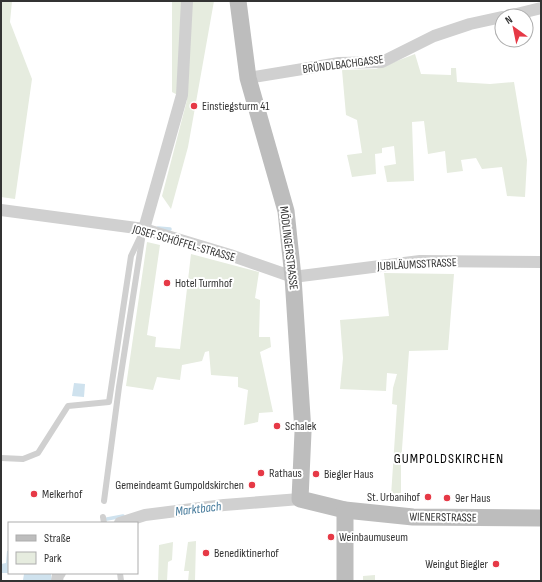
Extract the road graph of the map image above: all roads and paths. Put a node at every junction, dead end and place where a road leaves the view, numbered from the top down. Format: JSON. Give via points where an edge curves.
{"nodes":[{"id":1,"x":187,"y":1,"type":"edge"},
{"id":2,"x":238,"y":1,"type":"edge"},
{"id":3,"x":494,"y":20,"type":"edge"},
{"id":4,"x":248,"y":78,"type":"junction"},
{"id":5,"x":1,"y":210,"type":"edge"},
{"id":6,"x":144,"y":229,"type":"junction"},
{"id":7,"x":541,"y":262,"type":"edge"},
{"id":8,"x":294,"y":277,"type":"junction"},
{"id":9,"x":1,"y":458,"type":"edge"},
{"id":10,"x":300,"y":500,"type":"junction"},
{"id":11,"x":104,"y":501,"type":"dead end"},
{"id":12,"x":345,"y":510,"type":"junction"},
{"id":13,"x":541,"y":518,"type":"edge"},
{"id":14,"x":121,"y":522,"type":"edge"},
{"id":15,"x":345,"y":581,"type":"edge"}],
"edges":[{"from":1,"to":6,"type":"street","via":[[182,95]]},
{"from":2,"to":4,"type":"main road","name":"MÖDLINGERSTRASSE"},
{"from":3,"to":4,"type":"street","name":"BRÜNDLBACHGASSE","via":[[470,24],[434,36],[382,62],[339,63]]},
{"from":4,"to":8,"type":"main road","name":"MÖDLINGERSTRASSE","via":[[286,211]]},
{"from":5,"to":6,"type":"street","name":"JOSEF SCHÖFFEL-STRASSE"},
{"from":6,"to":8,"type":"street","name":"JOSEF SCHÖFFEL-STRASSE"},
{"from":6,"to":9,"type":"lane","via":[[131,256],[109,402],[68,406],[38,453],[23,459]]},
{"from":6,"to":11,"type":"lane"},
{"from":7,"to":8,"type":"street","name":"JUBILÄUMSSTRASSE","via":[[420,261]]},
{"from":8,"to":10,"type":"main road","name":"MÖDLINGERSTRASSE","via":[[303,432]]},
{"from":10,"to":12,"type":"main road","name":"WIENERSTRASSE"},
{"from":10,"to":14,"type":"street","via":[[224,505],[145,515]]},
{"from":12,"to":13,"type":"main road","name":"WIENERSTRASSE","via":[[413,517]]},
{"from":12,"to":15,"type":"main road"}]}
